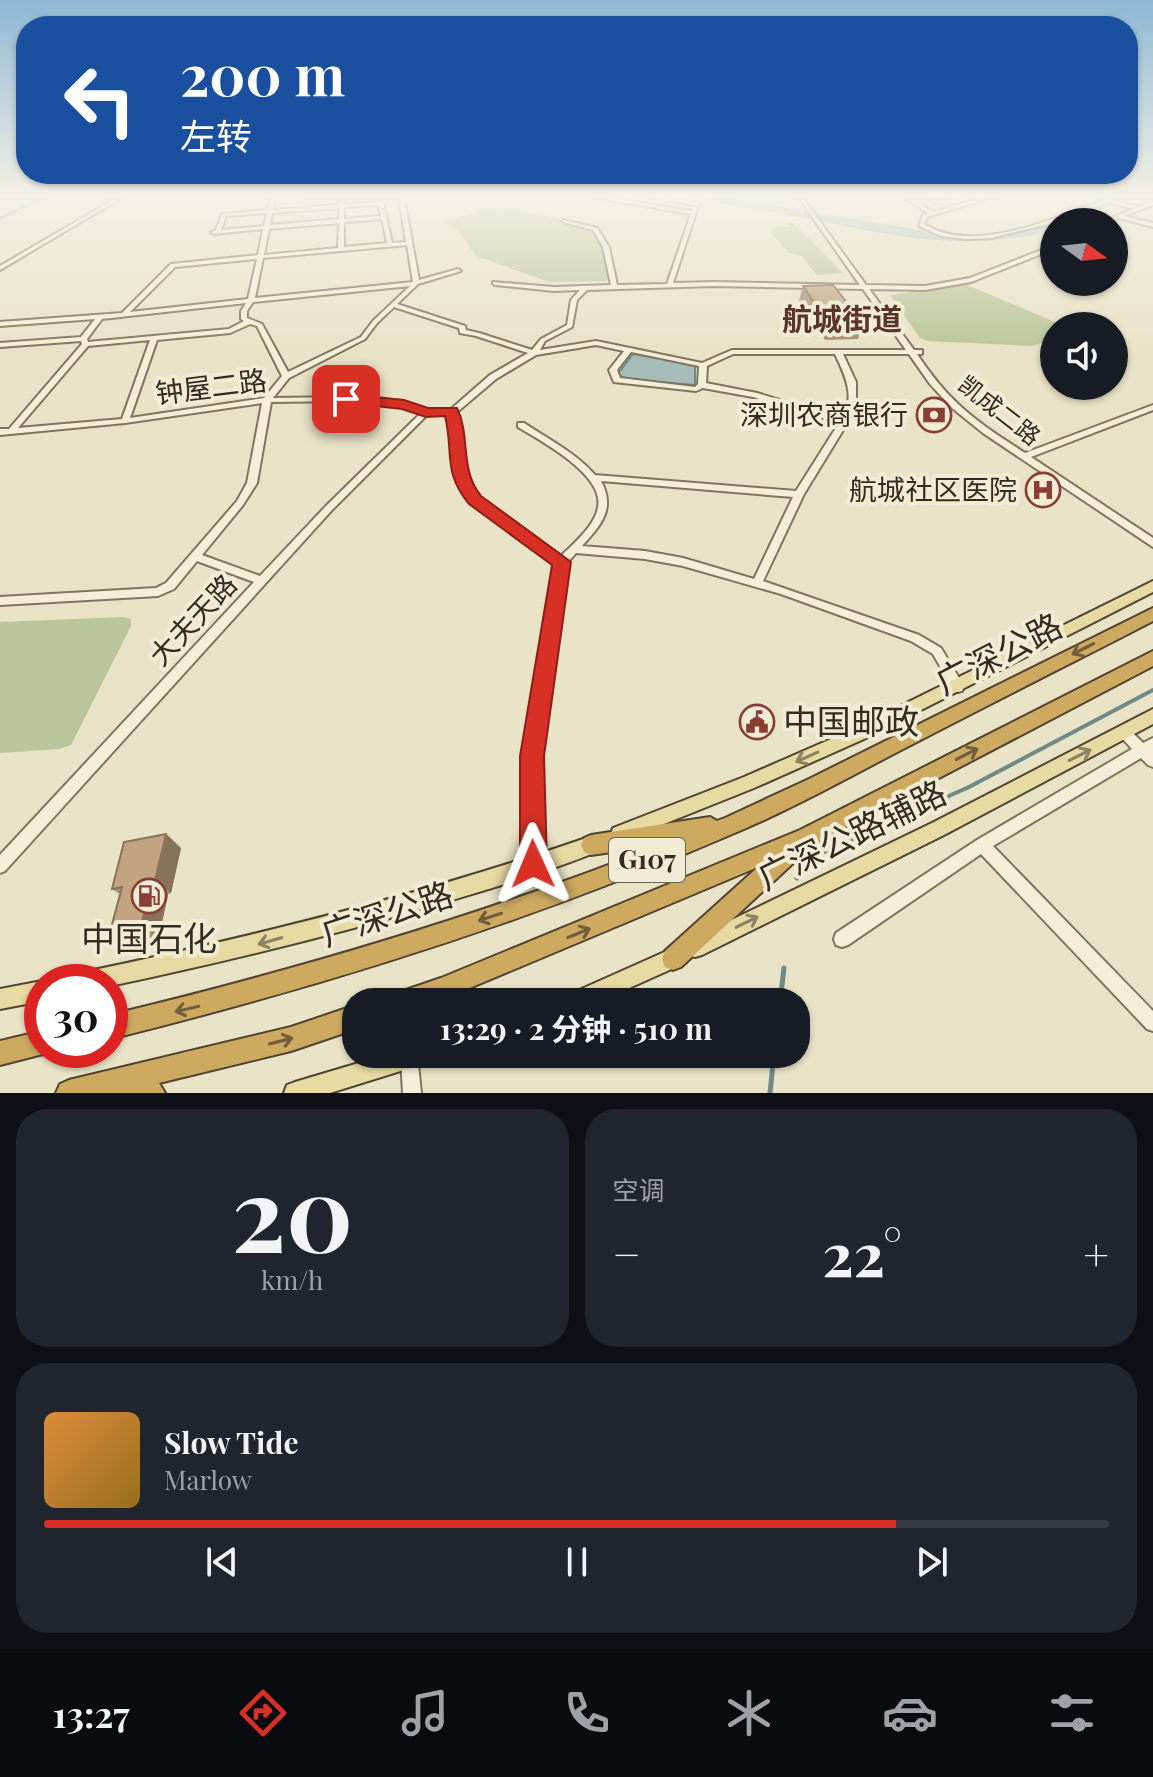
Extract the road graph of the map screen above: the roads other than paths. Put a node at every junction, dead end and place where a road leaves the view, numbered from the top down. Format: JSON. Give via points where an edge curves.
{"nodes":[{"id":1,"x":34,"y":248,"type":"edge"},
{"id":2,"x":262,"y":248,"type":"edge"},
{"id":3,"x":353,"y":248,"type":"edge"},
{"id":4,"x":410,"y":248,"type":"edge"},
{"id":5,"x":606,"y":248,"type":"edge"},
{"id":6,"x":682,"y":248,"type":"edge"},
{"id":7,"x":840,"y":248,"type":"edge"},
{"id":8,"x":341,"y":249,"type":"joint"},
{"id":9,"x":1040,"y":251,"type":"edge"},
{"id":10,"x":260,"y":257,"type":"junction"},
{"id":11,"x":0,"y":268,"type":"edge"},
{"id":12,"x":458,"y":271,"type":"dead end"},
{"id":13,"x":416,"y":283,"type":"junction"},
{"id":14,"x":495,"y":283,"type":"dead end"},
{"id":15,"x":670,"y":284,"type":"junction"},
{"id":16,"x":614,"y":286,"type":"junction"},
{"id":17,"x":868,"y":287,"type":"junction"},
{"id":18,"x":585,"y":288,"type":"junction"},
{"id":19,"x":251,"y":301,"type":"junction"},
{"id":20,"x":393,"y":305,"type":"junction"},
{"id":21,"x":123,"y":314,"type":"junction"},
{"id":22,"x":100,"y":317,"type":"junction"},
{"id":23,"x":250,"y":321,"type":"junction"},
{"id":24,"x":0,"y":324,"type":"edge"},
{"id":25,"x":154,"y":339,"type":"junction"},
{"id":26,"x":84,"y":342,"type":"junction"},
{"id":27,"x":0,"y":345,"type":"edge"},
{"id":28,"x":628,"y":351,"type":"junction"},
{"id":29,"x":838,"y":352,"type":"junction"},
{"id":30,"x":916,"y":352,"type":"junction"},
{"id":31,"x":534,"y":353,"type":"junction"},
{"id":32,"x":703,"y":365,"type":"junction"},
{"id":33,"x":286,"y":376,"type":"junction"},
{"id":34,"x":702,"y":385,"type":"junction"},
{"id":35,"x":267,"y":400,"type":"junction"},
{"id":36,"x":1153,"y":407,"type":"edge"},
{"id":37,"x":426,"y":412,"type":"junction"},
{"id":38,"x":452,"y":412,"type":"junction"},
{"id":39,"x":125,"y":421,"type":"junction"},
{"id":40,"x":844,"y":422,"type":"junction"},
{"id":41,"x":521,"y":425,"type":"dead end"},
{"id":42,"x":12,"y":430,"type":"junction"},
{"id":43,"x":0,"y":432,"type":"edge"},
{"id":44,"x":1027,"y":456,"type":"junction"},
{"id":45,"x":594,"y":478,"type":"junction"},
{"id":46,"x":799,"y":494,"type":"junction"},
{"id":47,"x":1153,"y":536,"type":"edge"},
{"id":48,"x":1153,"y":543,"type":"edge"},
{"id":49,"x":573,"y":549,"type":"junction"},
{"id":50,"x":196,"y":557,"type":"junction"},
{"id":51,"x":562,"y":562,"type":"junction"},
{"id":52,"x":262,"y":581,"type":"junction"},
{"id":53,"x":757,"y":584,"type":"junction"},
{"id":54,"x":1153,"y":586,"type":"edge"},
{"id":55,"x":0,"y":601,"type":"edge"},
{"id":56,"x":1153,"y":614,"type":"edge"},
{"id":57,"x":1153,"y":658,"type":"edge"},
{"id":58,"x":958,"y":687,"type":"junction"},
{"id":59,"x":1153,"y":716,"type":"edge"},
{"id":60,"x":1124,"y":732,"type":"junction"},
{"id":61,"x":1149,"y":752,"type":"edge"},
{"id":62,"x":734,"y":823,"type":"junction"},
{"id":63,"x":807,"y":837,"type":"junction"},
{"id":64,"x":591,"y":845,"type":"junction"},
{"id":65,"x":982,"y":845,"type":"junction"},
{"id":66,"x":533,"y":864,"type":"junction"},
{"id":67,"x":0,"y":866,"type":"edge"},
{"id":68,"x":842,"y":939,"type":"dead end"},
{"id":69,"x":673,"y":959,"type":"junction"},
{"id":70,"x":128,"y":973,"type":"edge"},
{"id":71,"x":438,"y":988,"type":"edge"},
{"id":72,"x":607,"y":988,"type":"edge"},
{"id":73,"x":24,"y":994,"type":"edge"},
{"id":74,"x":0,"y":999,"type":"edge"},
{"id":75,"x":342,"y":1022,"type":"edge"},
{"id":76,"x":128,"y":1023,"type":"edge"},
{"id":77,"x":1153,"y":1023,"type":"edge"},
{"id":78,"x":24,"y":1047,"type":"edge"},
{"id":79,"x":0,"y":1053,"type":"edge"},
{"id":80,"x":377,"y":1068,"type":"edge"},
{"id":81,"x":415,"y":1068,"type":"edge"},
{"id":82,"x":103,"y":1085,"type":"junction"},
{"id":83,"x":69,"y":1093,"type":"edge"},
{"id":84,"x":152,"y":1093,"type":"edge"},
{"id":85,"x":295,"y":1093,"type":"edge"},
{"id":86,"x":412,"y":1093,"type":"edge"}],
"edges":[{"from":1,"to":11,"type":"street"},
{"from":2,"to":10,"type":"street"},
{"from":3,"to":8,"type":"street"},
{"from":4,"to":13,"type":"street"},
{"from":5,"to":16,"type":"street"},
{"from":6,"to":15,"type":"street"},
{"from":7,"to":17,"type":"street","name":"凯成二路"},
{"from":8,"to":10,"type":"street"},
{"from":9,"to":17,"type":"street","via":[[960,283]]},
{"from":10,"to":19,"type":"street"},
{"from":10,"to":21,"type":"street","via":[[173,265]]},
{"from":12,"to":13,"type":"street"},
{"from":13,"to":19,"type":"street"},
{"from":13,"to":20,"type":"street"},
{"from":14,"to":18,"type":"street"},
{"from":15,"to":16,"type":"street"},
{"from":15,"to":17,"type":"street"},
{"from":16,"to":18,"type":"street"},
{"from":17,"to":30,"type":"street","name":"凯成二路"},
{"from":18,"to":31,"type":"street","via":[[574,300],[570,326],[543,340]]},
{"from":19,"to":21,"type":"street"},
{"from":19,"to":23,"type":"street","via":[[244,311],[244,319]]},
{"from":20,"to":31,"type":"street"},
{"from":20,"to":33,"type":"street","via":[[363,338]]},
{"from":21,"to":22,"type":"street"},
{"from":22,"to":24,"type":"street"},
{"from":22,"to":26,"type":"street"},
{"from":23,"to":25,"type":"street","via":[[230,331]]},
{"from":23,"to":33,"type":"street","via":[[260,325]]},
{"from":25,"to":26,"type":"street"},
{"from":25,"to":39,"type":"street"},
{"from":26,"to":27,"type":"street"},
{"from":26,"to":42,"type":"street"},
{"from":28,"to":31,"type":"street","via":[[596,343]]},
{"from":28,"to":32,"type":"street"},
{"from":28,"to":34,"type":"street","via":[[613,370],[617,380],[696,389]]},
{"from":29,"to":30,"type":"street"},
{"from":29,"to":32,"type":"street","via":[[732,352]]},
{"from":29,"to":40,"type":"street","via":[[854,396]]},
{"from":30,"to":44,"type":"street","name":"凯成二路","via":[[955,406]]},
{"from":31,"to":38,"type":"street","via":[[493,377]]},
{"from":32,"to":34,"type":"street"},
{"from":33,"to":35,"type":"street"},
{"from":34,"to":40,"type":"street"},
{"from":35,"to":37,"type":"street","name":"钟屋二路","via":[[346,399],[404,404]]},
{"from":35,"to":39,"type":"street","name":"钟屋二路"},
{"from":35,"to":50,"type":"street","via":[[252,483]]},
{"from":36,"to":44,"type":"street"},
{"from":37,"to":38,"type":"street","name":"钟屋二路"},
{"from":37,"to":52,"type":"street","name":"大夫天路"},
{"from":38,"to":51,"type":"street","via":[[465,488]]},
{"from":39,"to":42,"type":"street","name":"钟屋二路"},
{"from":40,"to":46,"type":"street"},
{"from":41,"to":45,"type":"street"},
{"from":42,"to":43,"type":"street","name":"钟屋二路"},
{"from":44,"to":47,"type":"street","name":"凯成二路"},
{"from":44,"to":48,"type":"street","name":"凯成二路"},
{"from":45,"to":46,"type":"street"},
{"from":45,"to":49,"type":"street","via":[[605,503]]},
{"from":46,"to":53,"type":"street"},
{"from":49,"to":51,"type":"street"},
{"from":49,"to":53,"type":"street","via":[[658,557]]},
{"from":50,"to":52,"type":"street"},
{"from":50,"to":55,"type":"street","via":[[158,592]]},
{"from":51,"to":66,"type":"street","via":[[532,756]]},
{"from":52,"to":67,"type":"street","name":"大夫天路"},
{"from":53,"to":58,"type":"street","via":[[915,638],[937,651]]},
{"from":54,"to":58,"type":"main road"},
{"from":56,"to":62,"type":"highway","name":"广深公路","number":"G107","one_way":true},
{"from":63,"to":57,"type":"highway","number":"G107","one_way":true},
{"from":58,"to":64,"type":"main road","one_way":true,"via":[[748,783]]},
{"from":59,"to":60,"type":"main road","name":"广深公路辅路"},
{"from":60,"to":61,"type":"street"},
{"from":69,"to":60,"type":"main road","name":"广深公路辅路","one_way":true},
{"from":61,"to":65,"type":"street"},
{"from":62,"to":64,"type":"highway"},
{"from":62,"to":76,"type":"highway","name":"广深公路","number":"G107","one_way":true,"via":[[484,919],[336,967]]},
{"from":63,"to":69,"type":"highway"},
{"from":71,"to":63,"type":"highway","number":"G107","one_way":true},
{"from":64,"to":66,"type":"main road"},
{"from":65,"to":68,"type":"street"},
{"from":65,"to":77,"type":"street"},
{"from":66,"to":70,"type":"main road","one_way":true,"via":[[238,950]]},
{"from":69,"to":72,"type":"main road","name":"广深公路辅路"},
{"from":73,"to":74,"type":"main road"},
{"from":82,"to":75,"type":"highway","one_way":true},
{"from":78,"to":79,"type":"highway"},
{"from":80,"to":85,"type":"main road"},
{"from":81,"to":86,"type":"street"},
{"from":82,"to":83,"type":"highway"},
{"from":82,"to":84,"type":"highway"}]}
